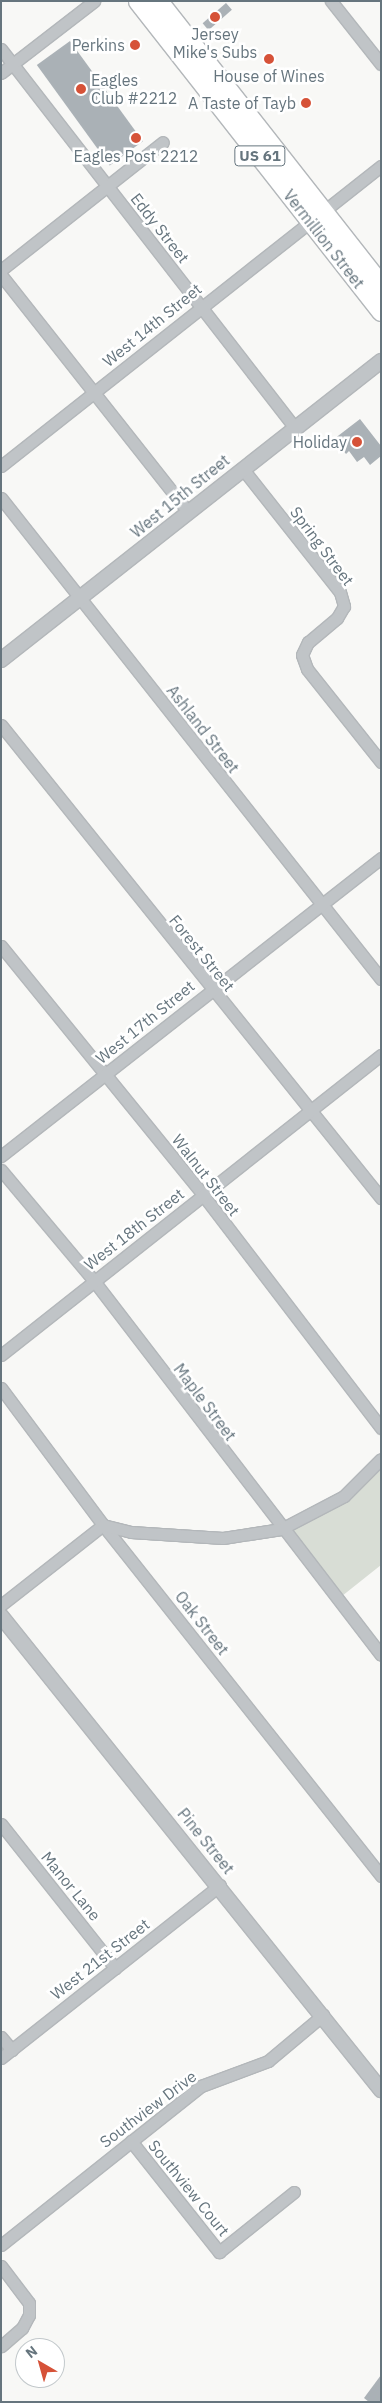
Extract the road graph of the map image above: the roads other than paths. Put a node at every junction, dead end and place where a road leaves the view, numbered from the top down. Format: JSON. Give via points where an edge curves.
{"nodes":[{"id":1,"x":94,"y":1,"type":"edge"},
{"id":2,"x":138,"y":1,"type":"edge"},
{"id":3,"x":158,"y":1,"type":"edge"},
{"id":4,"x":332,"y":1,"type":"edge"},
{"id":5,"x":1,"y":49,"type":"edge"},
{"id":6,"x":13,"y":64,"type":"junction"},
{"id":7,"x":381,"y":64,"type":"edge"},
{"id":8,"x":1,"y":73,"type":"edge"},
{"id":9,"x":163,"y":142,"type":"dead end"},
{"id":10,"x":381,"y":166,"type":"edge"},
{"id":11,"x":108,"y":187,"type":"junction"},
{"id":12,"x":317,"y":215,"type":"junction"},
{"id":13,"x":1,"y":270,"type":"edge"},
{"id":14,"x":1,"y":275,"type":"edge"},
{"id":15,"x":381,"y":285,"type":"edge"},
{"id":16,"x":201,"y":306,"type":"junction"},
{"id":17,"x":381,"y":311,"type":"edge"},
{"id":18,"x":381,"y":361,"type":"edge"},
{"id":19,"x":95,"y":392,"type":"junction"},
{"id":20,"x":294,"y":427,"type":"junction"},
{"id":21,"x":1,"y":466,"type":"edge"},
{"id":22,"x":242,"y":468,"type":"junction"},
{"id":23,"x":1,"y":498,"type":"edge"},
{"id":24,"x":188,"y":512,"type":"junction"},
{"id":25,"x":80,"y":598,"type":"junction"},
{"id":26,"x":1,"y":660,"type":"edge"},
{"id":27,"x":1,"y":725,"type":"edge"},
{"id":28,"x":381,"y":762,"type":"edge"},
{"id":29,"x":381,"y":858,"type":"edge"},
{"id":30,"x":320,"y":905,"type":"junction"},
{"id":31,"x":1,"y":946,"type":"edge"},
{"id":32,"x":381,"y":979,"type":"edge"},
{"id":33,"x":211,"y":990,"type":"junction"},
{"id":34,"x":381,"y":1054,"type":"edge"},
{"id":35,"x":106,"y":1075,"type":"junction"},
{"id":36,"x":312,"y":1110,"type":"junction"},
{"id":37,"x":1,"y":1156,"type":"edge"},
{"id":38,"x":1,"y":1170,"type":"edge"},
{"id":39,"x":203,"y":1196,"type":"junction"},
{"id":40,"x":381,"y":1198,"type":"edge"},
{"id":41,"x":94,"y":1281,"type":"junction"},
{"id":42,"x":1,"y":1354,"type":"edge"},
{"id":43,"x":1,"y":1388,"type":"edge"},
{"id":44,"x":381,"y":1428,"type":"edge"},
{"id":45,"x":381,"y":1459,"type":"edge"},
{"id":46,"x":103,"y":1525,"type":"junction"},
{"id":47,"x":281,"y":1529,"type":"junction"},
{"id":48,"x":1,"y":1605,"type":"edge"},
{"id":49,"x":1,"y":1616,"type":"edge"},
{"id":50,"x":381,"y":1655,"type":"edge"},
{"id":51,"x":1,"y":1824,"type":"edge"},
{"id":52,"x":381,"y":1876,"type":"edge"},
{"id":53,"x":220,"y":1885,"type":"junction"},
{"id":54,"x":116,"y":1968,"type":"junction"},
{"id":55,"x":323,"y":2016,"type":"junction"},
{"id":56,"x":1,"y":2037,"type":"edge"},
{"id":57,"x":12,"y":2050,"type":"junction"},
{"id":58,"x":1,"y":2058,"type":"edge"},
{"id":59,"x":381,"y":2090,"type":"edge"},
{"id":60,"x":131,"y":2141,"type":"junction"},
{"id":61,"x":294,"y":2192,"type":"dead end"},
{"id":62,"x":1,"y":2245,"type":"edge"},
{"id":63,"x":1,"y":2266,"type":"edge"},
{"id":64,"x":1,"y":2346,"type":"edge"}],
"edges":[{"from":1,"to":6,"type":"street"},
{"from":2,"to":12,"type":"highway","name":"Vermillion Street","number":"US 61"},
{"from":3,"to":12,"type":"highway","name":"Vermillion Street","number":"US 61"},
{"from":4,"to":7,"type":"street"},
{"from":5,"to":6,"type":"street","name":"Eddy Street"},
{"from":6,"to":8,"type":"street"},
{"from":6,"to":11,"type":"street","name":"Eddy Street"},
{"from":9,"to":11,"type":"street"},
{"from":10,"to":12,"type":"street","name":"West 14th Street"},
{"from":11,"to":13,"type":"street"},
{"from":11,"to":16,"type":"street","name":"Eddy Street"},
{"from":12,"to":15,"type":"highway","name":"Vermillion Street","number":"US 61"},
{"from":12,"to":16,"type":"street","name":"West 14th Street"},
{"from":12,"to":17,"type":"highway","name":"Vermillion Street","number":"US 61"},
{"from":14,"to":19,"type":"street"},
{"from":16,"to":19,"type":"street","name":"West 14th Street"},
{"from":16,"to":20,"type":"street","name":"Eddy Street"},
{"from":18,"to":20,"type":"street","name":"West 15th Street"},
{"from":19,"to":21,"type":"street","name":"West 14th Street"},
{"from":19,"to":24,"type":"street"},
{"from":20,"to":22,"type":"street","name":"West 15th Street"},
{"from":22,"to":24,"type":"street","name":"West 15th Street"},
{"from":22,"to":28,"type":"street","name":"Spring Street","via":[[340,592],[344,606],[337,618],[308,642],[302,655],[307,669]]},
{"from":23,"to":25,"type":"street","name":"Ashland Street"},
{"from":24,"to":25,"type":"street","name":"West 15th Street"},
{"from":25,"to":26,"type":"street","name":"West 15th Street"},
{"from":25,"to":30,"type":"street","name":"Ashland Street"},
{"from":27,"to":33,"type":"street","name":"Forest Street"},
{"from":29,"to":30,"type":"street","name":"West 17th Street"},
{"from":30,"to":32,"type":"street","name":"Ashland Street"},
{"from":30,"to":33,"type":"street","name":"West 17th Street"},
{"from":31,"to":35,"type":"street","name":"Walnut Street"},
{"from":33,"to":35,"type":"street","name":"West 17th Street"},
{"from":33,"to":36,"type":"street","name":"Forest Street"},
{"from":34,"to":36,"type":"street","name":"West 18th Street"},
{"from":35,"to":37,"type":"street","name":"West 17th Street"},
{"from":35,"to":39,"type":"street","name":"Walnut Street"},
{"from":36,"to":39,"type":"street","name":"West 18th Street"},
{"from":36,"to":40,"type":"street","name":"Forest Street"},
{"from":38,"to":41,"type":"street","name":"Maple Street"},
{"from":39,"to":41,"type":"street","name":"West 18th Street"},
{"from":39,"to":44,"type":"street","name":"Walnut Street"},
{"from":41,"to":42,"type":"street","name":"West 18th Street"},
{"from":41,"to":47,"type":"street","name":"Maple Street"},
{"from":43,"to":46,"type":"street","name":"Oak Street"},
{"from":45,"to":47,"type":"street","via":[[338,1500]]},
{"from":46,"to":47,"type":"street","via":[[131,1532],[223,1538]]},
{"from":46,"to":48,"type":"street"},
{"from":46,"to":52,"type":"street","name":"Oak Street"},
{"from":47,"to":50,"type":"street","name":"Maple Street"},
{"from":49,"to":53,"type":"street","name":"Pine Street"},
{"from":51,"to":54,"type":"street","name":"Manor Lane"},
{"from":53,"to":54,"type":"street","name":"West 21st Street"},
{"from":53,"to":55,"type":"street","name":"Pine Street"},
{"from":54,"to":57,"type":"street","name":"West 21st Street"},
{"from":55,"to":59,"type":"street","name":"Pine Street"},
{"from":55,"to":60,"type":"street","name":"Southview Drive","via":[[268,2061],[201,2086]]},
{"from":56,"to":57,"type":"street"},
{"from":57,"to":58,"type":"street","name":"West 21st Street"},
{"from":60,"to":61,"type":"street","name":"Southview Court","via":[[219,2252]]},
{"from":60,"to":62,"type":"street","name":"Southview Drive"},
{"from":63,"to":64,"type":"street","via":[[29,2303],[29,2315],[22,2328]]}]}
